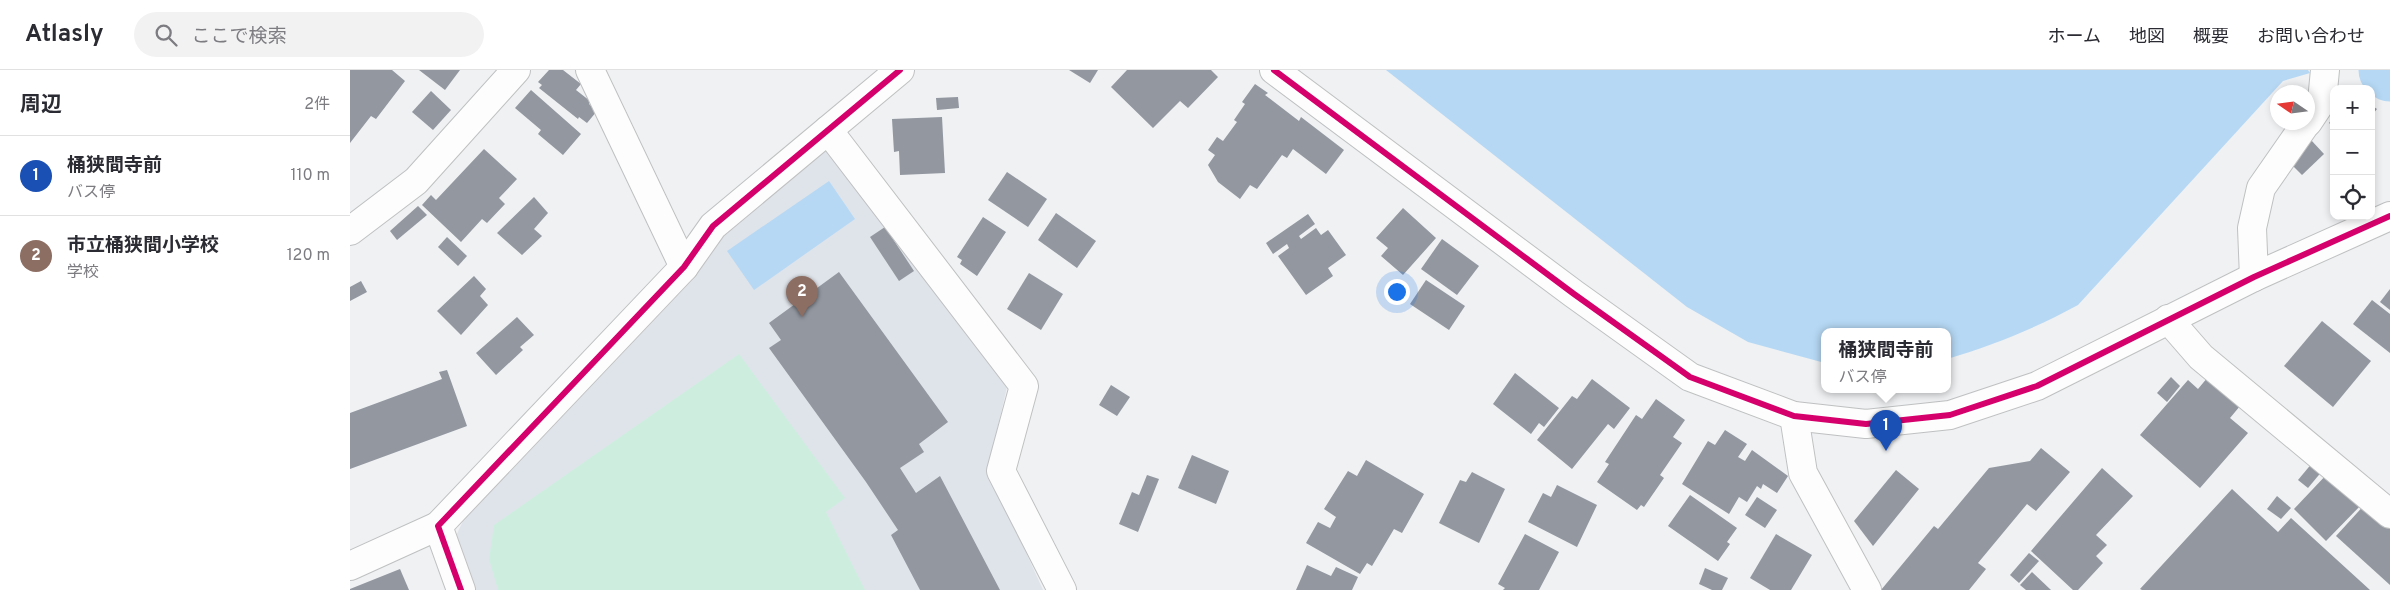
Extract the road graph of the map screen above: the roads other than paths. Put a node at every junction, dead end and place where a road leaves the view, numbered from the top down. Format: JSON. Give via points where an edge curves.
{"nodes":[{"id":1,"x":516,"y":70,"type":"edge"},
{"id":2,"x":590,"y":70,"type":"edge"},
{"id":3,"x":900,"y":70,"type":"edge"},
{"id":4,"x":1274,"y":70,"type":"edge"},
{"id":5,"x":2325,"y":70,"type":"edge"},
{"id":6,"x":2315,"y":111,"type":"edge"},
{"id":7,"x":828,"y":130,"type":"junction"},
{"id":8,"x":2301,"y":130,"type":"edge"},
{"id":9,"x":2390,"y":216,"type":"edge"},
{"id":10,"x":350,"y":231,"type":"edge"},
{"id":11,"x":684,"y":268,"type":"junction"},
{"id":12,"x":2254,"y":277,"type":"junction"},
{"id":13,"x":2168,"y":319,"type":"junction"},
{"id":14,"x":1794,"y":416,"type":"junction"},
{"id":15,"x":2390,"y":514,"type":"edge"},
{"id":16,"x":438,"y":526,"type":"junction"},
{"id":17,"x":350,"y":566,"type":"edge"},
{"id":18,"x":461,"y":590,"type":"edge"},
{"id":19,"x":1062,"y":590,"type":"edge"},
{"id":20,"x":1867,"y":590,"type":"edge"}],
"edges":[{"from":1,"to":10,"type":"street","via":[[416,181]]},
{"from":2,"to":11,"type":"street"},
{"from":3,"to":7,"type":"street"},
{"from":4,"to":14,"type":"street","via":[[1690,377]]},
{"from":5,"to":6,"type":"street","via":[[2322,101]]},
{"from":7,"to":11,"type":"street","via":[[713,226]]},
{"from":7,"to":19,"type":"street","via":[[1024,386],[1001,471]]},
{"from":8,"to":12,"type":"street","via":[[2261,188],[2252,228]]},
{"from":9,"to":12,"type":"street"},
{"from":11,"to":16,"type":"street"},
{"from":12,"to":13,"type":"street"},
{"from":13,"to":14,"type":"street","via":[[2037,386],[1950,415],[1866,424]]},
{"from":13,"to":15,"type":"street","via":[[2202,357]]},
{"from":14,"to":20,"type":"street","via":[[1803,473]]},
{"from":16,"to":17,"type":"street"},
{"from":16,"to":18,"type":"street"}]}
